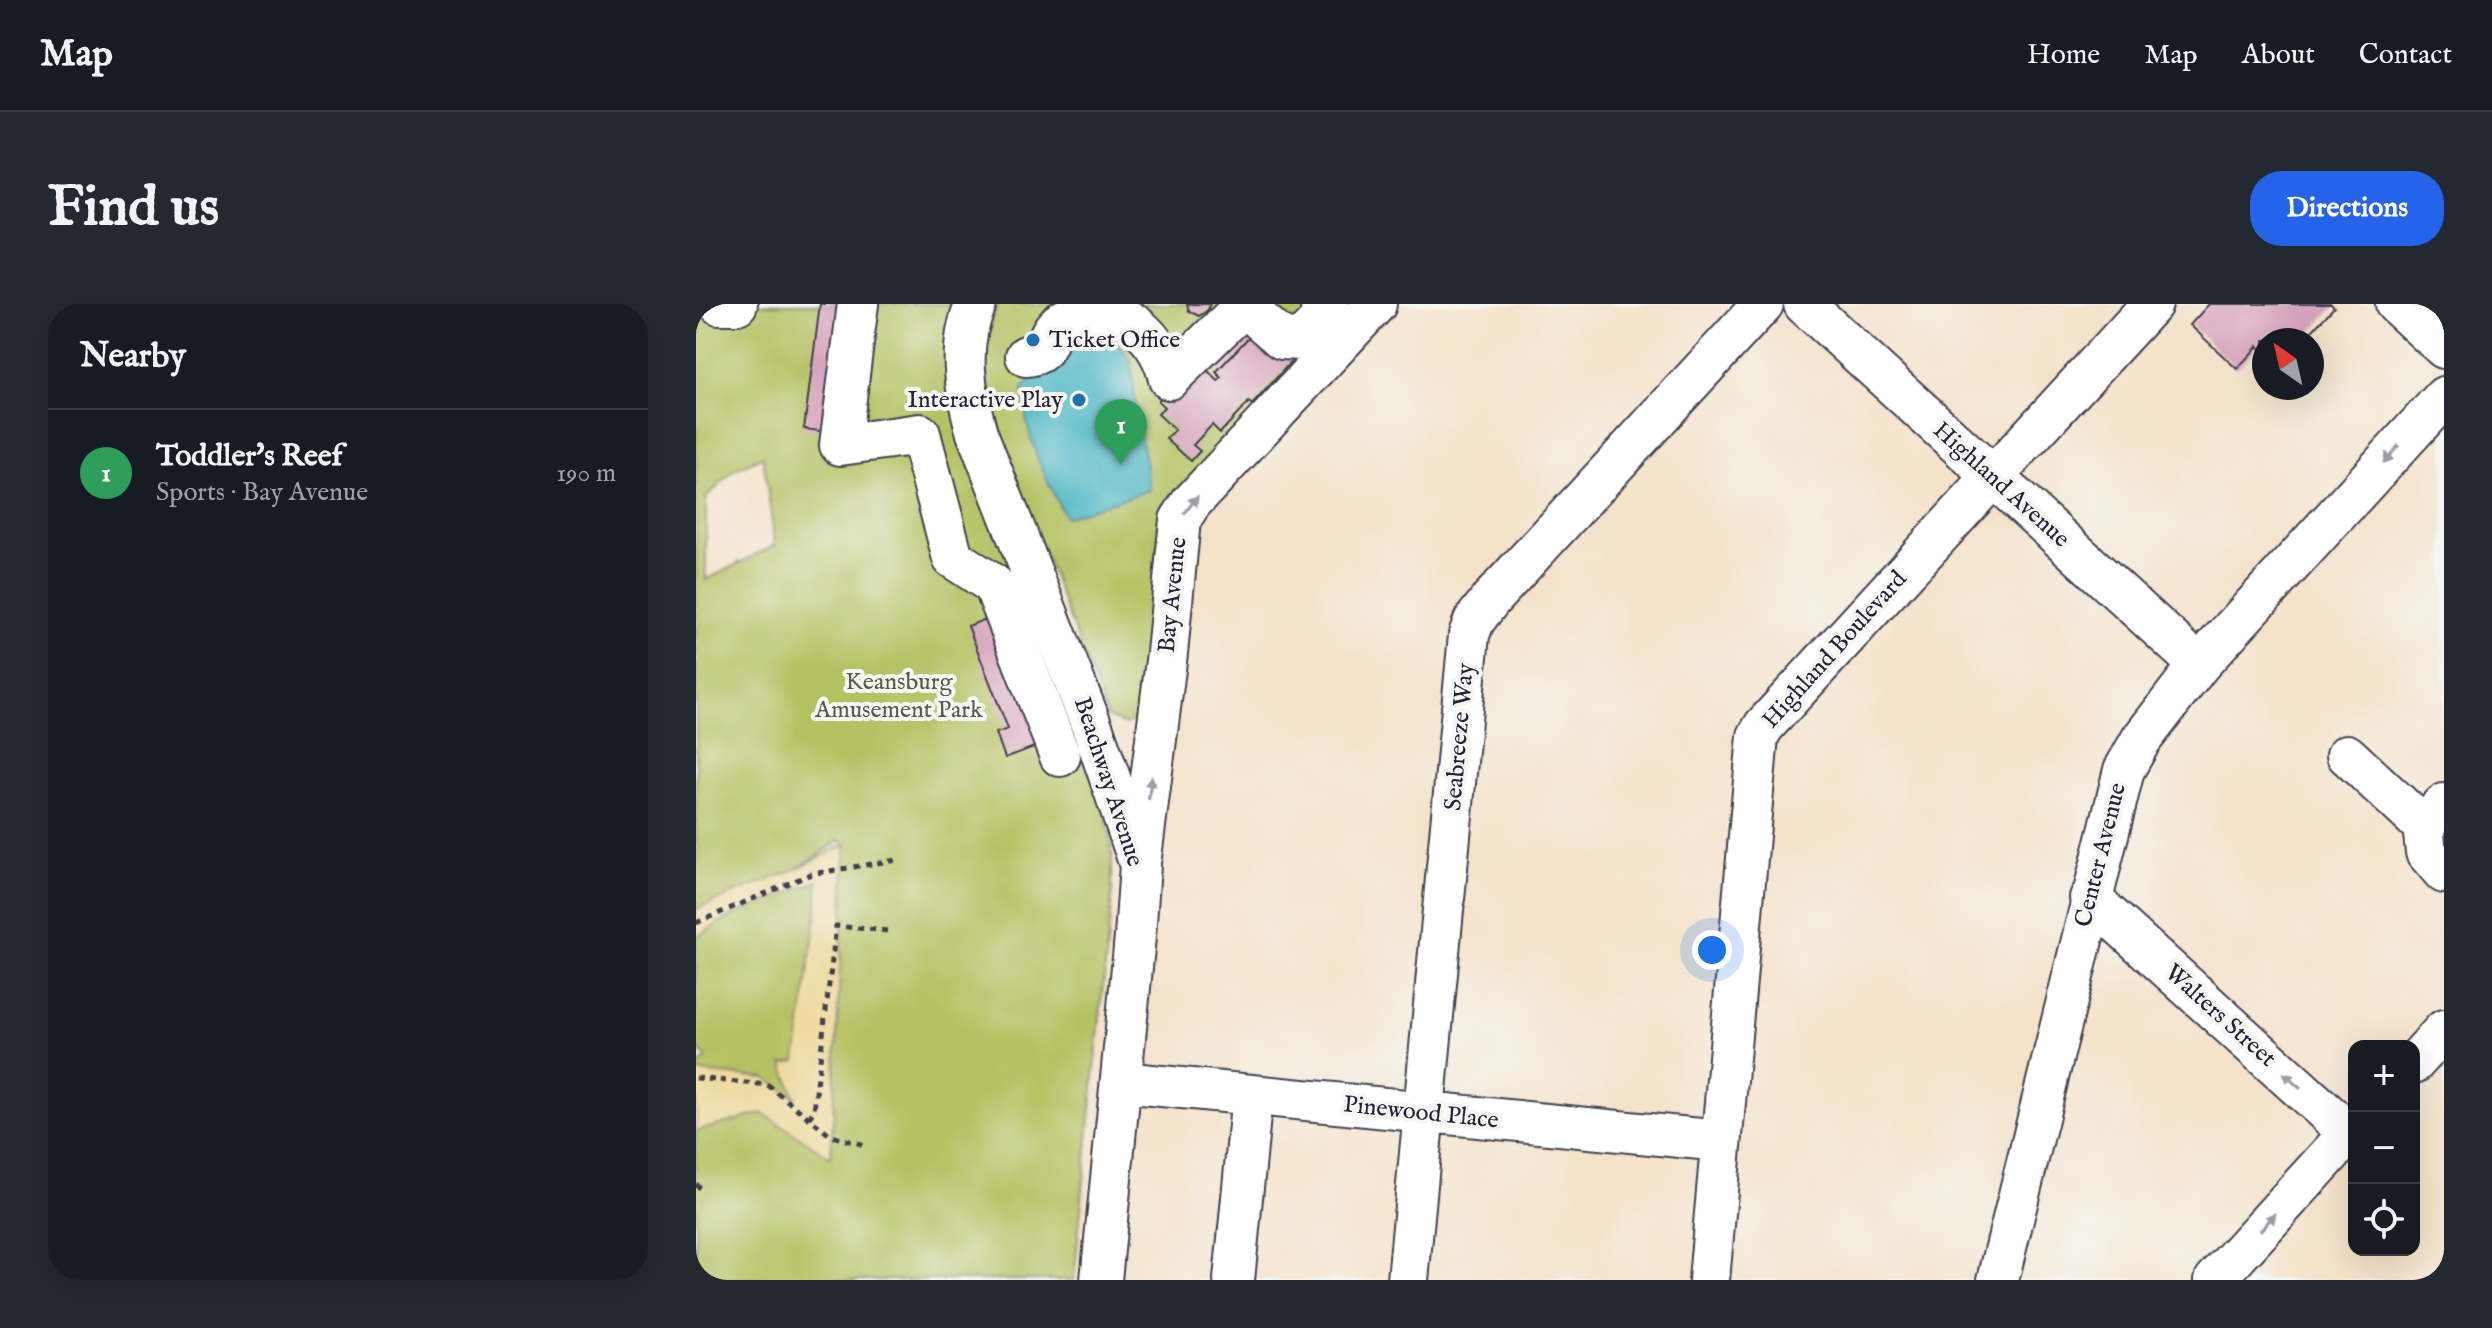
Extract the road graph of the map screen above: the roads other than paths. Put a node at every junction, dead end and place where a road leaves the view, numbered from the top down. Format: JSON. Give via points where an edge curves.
{"nodes":[{"id":1,"x":719,"y":304,"type":"edge"},
{"id":2,"x":737,"y":304,"type":"edge"},
{"id":3,"x":858,"y":304,"type":"edge"},
{"id":4,"x":976,"y":304,"type":"edge"},
{"id":5,"x":1328,"y":304,"type":"edge"},
{"id":6,"x":1376,"y":304,"type":"edge"},
{"id":7,"x":1763,"y":304,"type":"edge"},
{"id":8,"x":1804,"y":304,"type":"edge"},
{"id":9,"x":2152,"y":304,"type":"edge"},
{"id":10,"x":2396,"y":304,"type":"edge"},
{"id":11,"x":1242,"y":305,"type":"edge"},
{"id":12,"x":1115,"y":308,"type":"edge"},
{"id":13,"x":1041,"y":334,"type":"dead end"},
{"id":14,"x":2444,"y":348,"type":"edge"},
{"id":15,"x":2444,"y":397,"type":"edge"},
{"id":16,"x":1992,"y":478,"type":"junction"},
{"id":17,"x":2199,"y":665,"type":"junction"},
{"id":18,"x":2347,"y":755,"type":"dead end"},
{"id":19,"x":1060,"y":756,"type":"dead end"},
{"id":20,"x":2434,"y":815,"type":"edge"},
{"id":21,"x":1140,"y":865,"type":"junction"},
{"id":22,"x":2444,"y":873,"type":"edge"},
{"id":23,"x":2090,"y":898,"type":"junction"},
{"id":24,"x":2444,"y":1030,"type":"edge"},
{"id":25,"x":2420,"y":1056,"type":"edge"},
{"id":26,"x":1121,"y":1082,"type":"junction"},
{"id":27,"x":1252,"y":1095,"type":"junction"},
{"id":28,"x":1424,"y":1113,"type":"junction"},
{"id":29,"x":2348,"y":1127,"type":"edge"},
{"id":30,"x":2348,"y":1135,"type":"edge"},
{"id":31,"x":1721,"y":1141,"type":"junction"},
{"id":32,"x":1101,"y":1280,"type":"edge"},
{"id":33,"x":1234,"y":1280,"type":"edge"},
{"id":34,"x":1408,"y":1280,"type":"edge"},
{"id":35,"x":1709,"y":1280,"type":"edge"},
{"id":36,"x":1998,"y":1280,"type":"edge"},
{"id":37,"x":2215,"y":1280,"type":"edge"}],
"edges":[{"from":1,"to":2,"type":"street"},
{"from":3,"to":19,"type":"street","via":[[840,445],[920,434],[953,558],[994,585]]},
{"from":4,"to":21,"type":"street","name":"Beachway Avenue","via":[[965,347],[967,399]]},
{"from":5,"to":11,"type":"street","via":[[1301,340],[1282,339]]},
{"from":21,"to":6,"type":"street","name":"Bay Avenue","one_way":true,"via":[[1180,520]]},
{"from":7,"to":28,"type":"street","name":"Seabreeze Way","via":[[1474,621]]},
{"from":8,"to":16,"type":"street","name":"Highland Avenue"},
{"from":9,"to":16,"type":"street","name":"Highland Boulevard"},
{"from":10,"to":14,"type":"street"},
{"from":11,"to":12,"type":"street","via":[[1169,379],[1147,333]]},
{"from":12,"to":13,"type":"street","via":[[1068,318]]},
{"from":15,"to":17,"type":"street","name":"Center Avenue","one_way":true},
{"from":16,"to":17,"type":"street","name":"Highland Avenue"},
{"from":16,"to":31,"type":"street","name":"Highland Boulevard","via":[[1758,736]]},
{"from":17,"to":23,"type":"street","name":"Center Avenue","via":[[2124,770]]},
{"from":18,"to":20,"type":"street"},
{"from":20,"to":22,"type":"street","via":[[2426,852]]},
{"from":21,"to":26,"type":"street","name":"Beachway Avenue"},
{"from":29,"to":23,"type":"street","name":"Walters Street","one_way":true},
{"from":23,"to":36,"type":"street","name":"Center Avenue"},
{"from":24,"to":25,"type":"street"},
{"from":26,"to":27,"type":"street","name":"Pinewood Place"},
{"from":26,"to":32,"type":"street","name":"Beachway Avenue"},
{"from":27,"to":28,"type":"street","name":"Pinewood Place"},
{"from":27,"to":33,"type":"street"},
{"from":28,"to":31,"type":"street","name":"Pinewood Place"},
{"from":28,"to":34,"type":"street","name":"Seabreeze Way"},
{"from":37,"to":30,"type":"street","one_way":true},
{"from":31,"to":35,"type":"street","name":"Highland Boulevard"}]}
